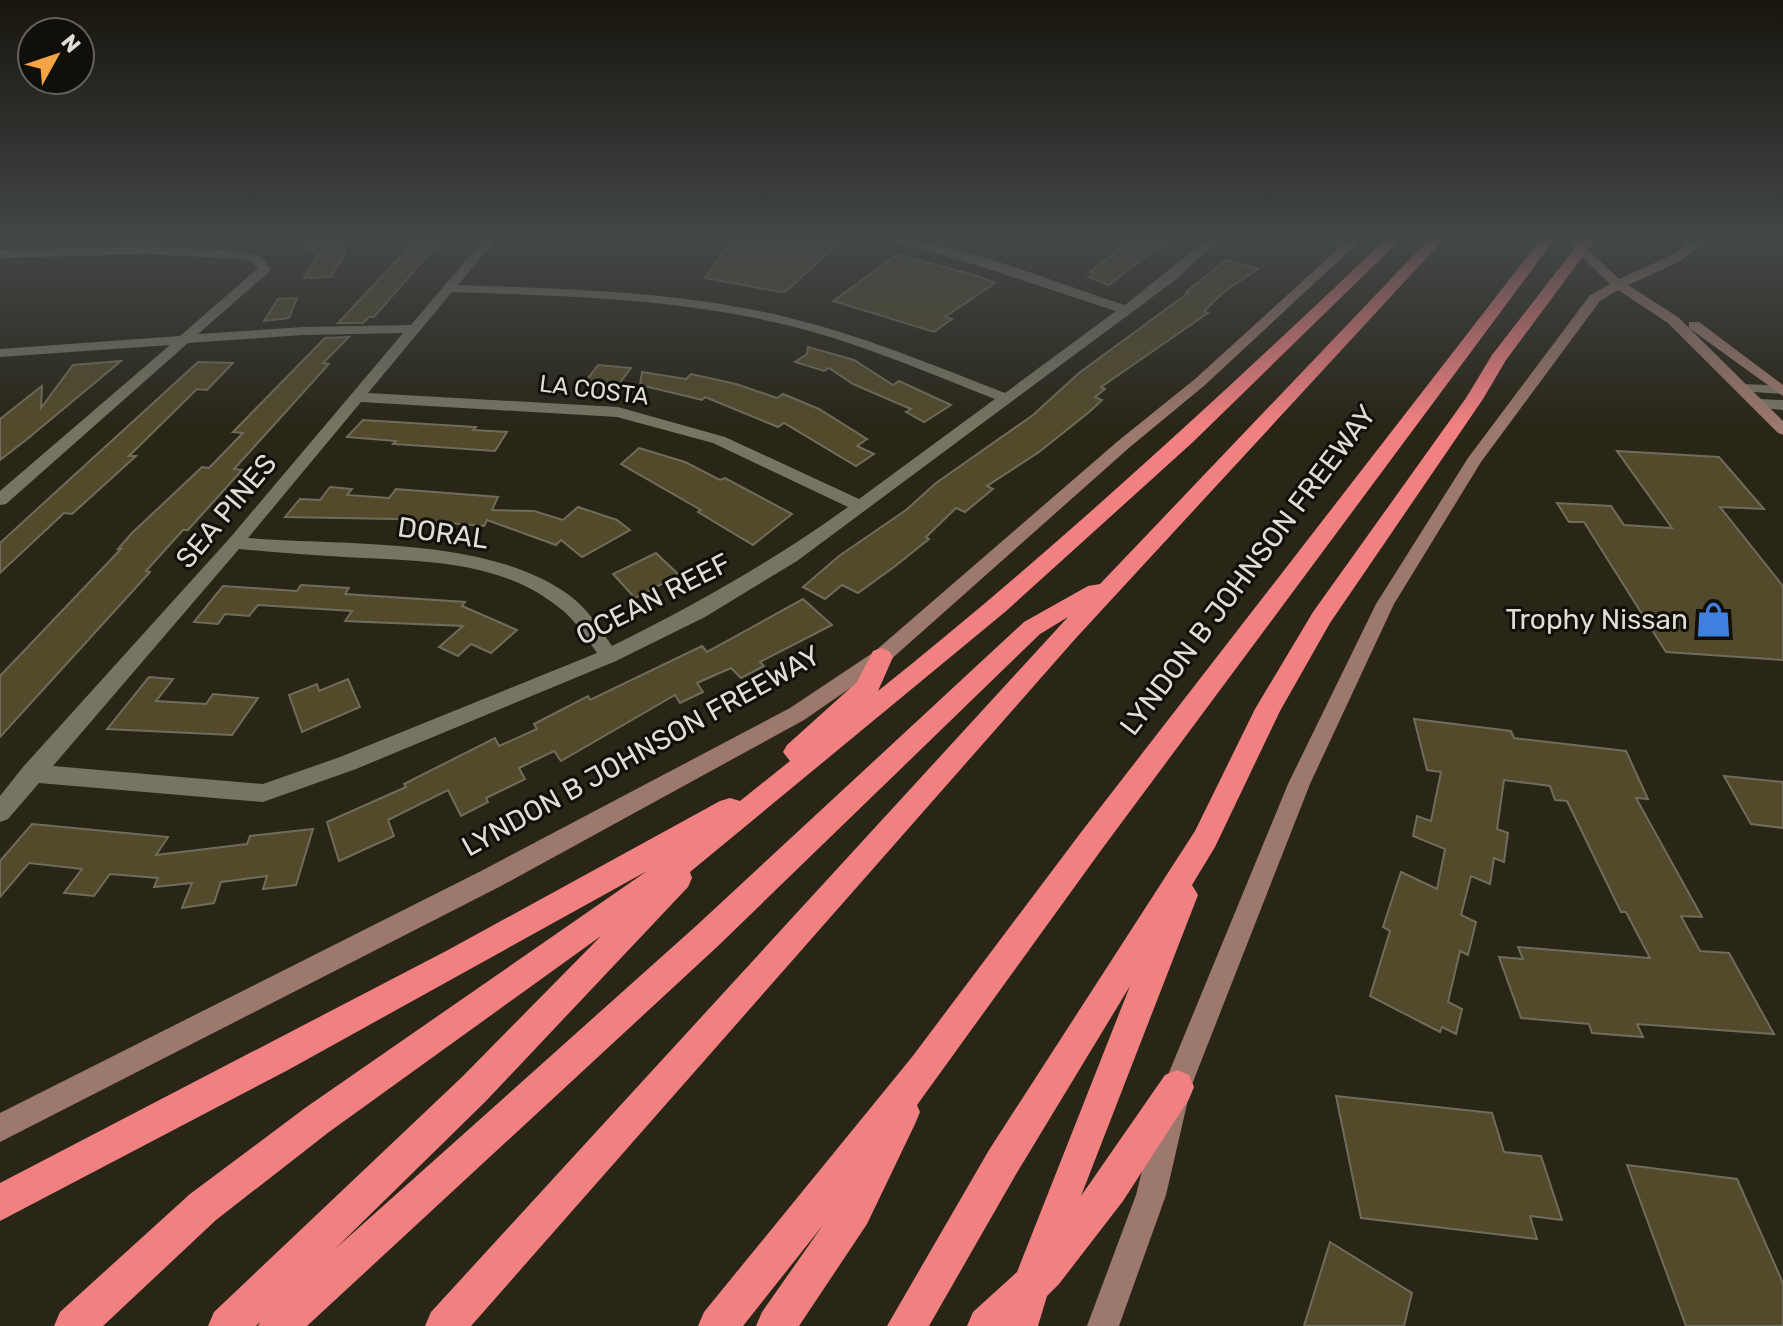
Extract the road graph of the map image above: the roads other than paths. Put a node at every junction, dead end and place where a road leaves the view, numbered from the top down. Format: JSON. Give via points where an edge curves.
{"nodes":[{"id":1,"x":229,"y":302,"type":"edge"},
{"id":2,"x":436,"y":302,"type":"edge"},
{"id":3,"x":677,"y":302,"type":"edge"},
{"id":4,"x":1101,"y":302,"type":"edge"},
{"id":5,"x":1134,"y":302,"type":"edge"},
{"id":6,"x":1287,"y":302,"type":"edge"},
{"id":7,"x":1328,"y":302,"type":"edge"},
{"id":8,"x":1378,"y":302,"type":"edge"},
{"id":9,"x":1500,"y":302,"type":"edge"},
{"id":10,"x":1541,"y":302,"type":"edge"},
{"id":11,"x":1601,"y":302,"type":"edge"},
{"id":12,"x":1639,"y":302,"type":"edge"},
{"id":13,"x":1648,"y":302,"type":"edge"},
{"id":14,"x":1123,"y":309,"type":"junction"},
{"id":15,"x":412,"y":329,"type":"junction"},
{"id":16,"x":189,"y":338,"type":"junction"},
{"id":17,"x":0,"y":353,"type":"edge"},
{"id":18,"x":1744,"y":388,"type":"junction"},
{"id":19,"x":1783,"y":394,"type":"edge"},
{"id":20,"x":355,"y":397,"type":"junction"},
{"id":21,"x":1005,"y":398,"type":"junction"},
{"id":22,"x":1759,"y":404,"type":"junction"},
{"id":23,"x":1783,"y":430,"type":"edge"},
{"id":24,"x":0,"y":500,"type":"edge"},
{"id":25,"x":858,"y":505,"type":"junction"},
{"id":26,"x":235,"y":543,"type":"junction"},
{"id":27,"x":1118,"y":578,"type":"junction"},
{"id":28,"x":609,"y":656,"type":"junction"},
{"id":29,"x":881,"y":657,"type":"junction"},
{"id":30,"x":31,"y":773,"type":"junction"},
{"id":31,"x":766,"y":791,"type":"junction"},
{"id":32,"x":0,"y":812,"type":"edge"},
{"id":33,"x":1205,"y":839,"type":"junction"},
{"id":34,"x":924,"y":1069,"type":"junction"},
{"id":35,"x":1177,"y":1087,"type":"junction"},
{"id":36,"x":0,"y":1128,"type":"edge"},
{"id":37,"x":0,"y":1203,"type":"edge"},
{"id":38,"x":74,"y":1326,"type":"edge"},
{"id":39,"x":228,"y":1326,"type":"edge"},
{"id":40,"x":278,"y":1326,"type":"edge"},
{"id":41,"x":445,"y":1326,"type":"edge"},
{"id":42,"x":718,"y":1326,"type":"edge"},
{"id":43,"x":776,"y":1326,"type":"edge"},
{"id":44,"x":907,"y":1326,"type":"edge"},
{"id":45,"x":987,"y":1326,"type":"edge"},
{"id":46,"x":1018,"y":1326,"type":"edge"},
{"id":47,"x":1103,"y":1326,"type":"edge"}],
"edges":[{"from":1,"to":16,"type":"street"},
{"from":2,"to":15,"type":"street","name":"SEA PINES"},
{"from":3,"to":21,"type":"street","via":[[754,313],[891,353]]},
{"from":4,"to":14,"type":"street"},
{"from":5,"to":14,"type":"street","name":"OCEAN REEF"},
{"from":6,"to":29,"type":"main road","name":"LYNDON B JOHNSON FREEWAY"},
{"from":7,"to":31,"type":"highway","via":[[1186,438],[997,606]]},
{"from":8,"to":27,"type":"highway"},
{"from":9,"to":34,"type":"highway","name":"LYNDON B JOHNSON FREEWAY"},
{"from":10,"to":33,"type":"highway","via":[[1321,618],[1268,709]]},
{"from":11,"to":35,"type":"main road","via":[[1474,461],[1385,604],[1299,784]]},
{"from":12,"to":19,"type":"main road"},
{"from":13,"to":18,"type":"main road"},
{"from":14,"to":21,"type":"street","name":"OCEAN REEF"},
{"from":15,"to":16,"type":"street"},
{"from":15,"to":20,"type":"street","name":"SEA PINES"},
{"from":16,"to":17,"type":"street"},
{"from":16,"to":24,"type":"street"},
{"from":18,"to":19,"type":"street"},
{"from":18,"to":22,"type":"main road"},
{"from":19,"to":22,"type":"street"},
{"from":20,"to":25,"type":"street","name":"LA COSTA","via":[[618,412],[719,440]]},
{"from":20,"to":26,"type":"street","name":"SEA PINES"},
{"from":21,"to":25,"type":"street","name":"OCEAN REEF"},
{"from":22,"to":23,"type":"main road"},
{"from":25,"to":28,"type":"street","name":"OCEAN REEF","via":[[746,585]]},
{"from":26,"to":28,"type":"street","name":"DORAL","via":[[481,564],[562,599]]},
{"from":26,"to":30,"type":"street","name":"SEA PINES"},
{"from":27,"to":40,"type":"highway","via":[[1032,628],[707,936]]},
{"from":27,"to":41,"type":"highway"},
{"from":28,"to":30,"type":"street","name":"OCEAN REEF","via":[[263,793]]},
{"from":29,"to":36,"type":"main road","name":"LYNDON B JOHNSON FREEWAY","via":[[797,714],[492,878]]},
{"from":29,"to":39,"type":"highway","via":[[867,688],[790,758],[585,977]]},
{"from":30,"to":32,"type":"street","name":"SEA PINES"},
{"from":31,"to":37,"type":"highway","via":[[468,958]]},
{"from":31,"to":38,"type":"highway","via":[[699,850],[317,1120],[203,1207]]},
{"from":33,"to":44,"type":"highway","via":[[1002,1163]]},
{"from":33,"to":46,"type":"highway","via":[[1088,1132]]},
{"from":34,"to":42,"type":"highway","name":"LYNDON B JOHNSON FREEWAY"},
{"from":34,"to":43,"type":"highway","via":[[854,1211]]},
{"from":35,"to":45,"type":"highway","via":[[1046,1271]]},
{"from":35,"to":47,"type":"main road","via":[[1151,1195]]}]}
